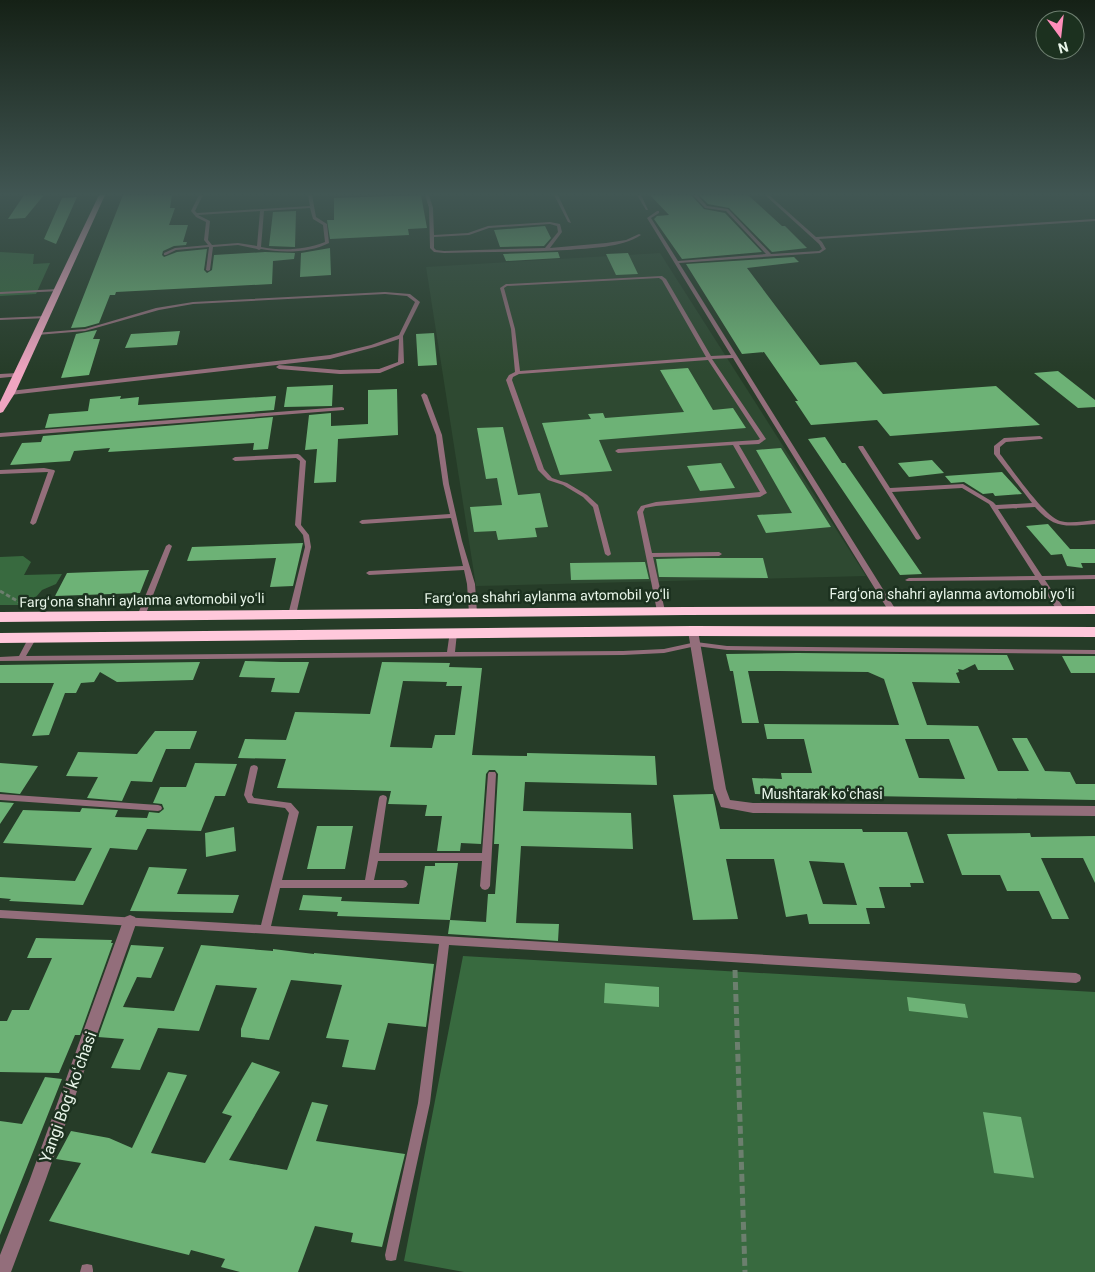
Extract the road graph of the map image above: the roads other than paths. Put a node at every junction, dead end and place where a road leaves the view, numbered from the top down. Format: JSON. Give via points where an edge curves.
{"nodes":[{"id":1,"x":75,"y":254,"type":"edge"},
{"id":2,"x":210,"y":254,"type":"edge"},
{"id":3,"x":672,"y":254,"type":"edge"},
{"id":4,"x":780,"y":254,"type":"edge"},
{"id":5,"x":769,"y":255,"type":"joint"},
{"id":6,"x":677,"y":262,"type":"junction"},
{"id":7,"x":208,"y":270,"type":"dead end"},
{"id":8,"x":58,"y":290,"type":"junction"},
{"id":9,"x":0,"y":293,"type":"edge"},
{"id":10,"x":46,"y":317,"type":"junction"},
{"id":11,"x":0,"y":319,"type":"edge"},
{"id":12,"x":37,"y":334,"type":"junction"},
{"id":13,"x":401,"y":336,"type":"junction"},
{"id":14,"x":735,"y":356,"type":"junction"},
{"id":15,"x":709,"y":358,"type":"junction"},
{"id":16,"x":262,"y":366,"type":"junction"},
{"id":17,"x":518,"y":373,"type":"junction"},
{"id":18,"x":18,"y":375,"type":"junction"},
{"id":19,"x":0,"y":376,"type":"edge"},
{"id":20,"x":10,"y":393,"type":"junction"},
{"id":21,"x":424,"y":395,"type":"dead end"},
{"id":22,"x":342,"y":409,"type":"dead end"},
{"id":23,"x":0,"y":410,"type":"edge"},
{"id":24,"x":0,"y":436,"type":"edge"},
{"id":25,"x":1040,"y":438,"type":"dead end"},
{"id":26,"x":735,"y":443,"type":"junction"},
{"id":27,"x":861,"y":447,"type":"dead end"},
{"id":28,"x":618,"y":451,"type":"dead end"},
{"id":29,"x":235,"y":459,"type":"dead end"},
{"id":30,"x":0,"y":472,"type":"edge"},
{"id":31,"x":888,"y":490,"type":"junction"},
{"id":32,"x":1037,"y":505,"type":"junction"},
{"id":33,"x":994,"y":507,"type":"junction"},
{"id":34,"x":453,"y":516,"type":"junction"},
{"id":35,"x":362,"y":522,"type":"dead end"},
{"id":36,"x":1095,"y":522,"type":"edge"},
{"id":37,"x":33,"y":523,"type":"dead end"},
{"id":38,"x":918,"y":538,"type":"dead end"},
{"id":39,"x":169,"y":546,"type":"dead end"},
{"id":40,"x":608,"y":554,"type":"dead end"},
{"id":41,"x":719,"y":554,"type":"dead end"},
{"id":42,"x":650,"y":555,"type":"junction"},
{"id":43,"x":467,"y":568,"type":"junction"},
{"id":44,"x":369,"y":573,"type":"dead end"},
{"id":45,"x":1040,"y":577,"type":"junction"},
{"id":46,"x":1095,"y":577,"type":"edge"},
{"id":47,"x":909,"y":580,"type":"dead end"},
{"id":48,"x":892,"y":610,"type":"junction"},
{"id":49,"x":1061,"y":610,"type":"junction"},
{"id":50,"x":1095,"y":610,"type":"edge"},
{"id":51,"x":661,"y":611,"type":"junction"},
{"id":52,"x":473,"y":613,"type":"junction"},
{"id":53,"x":292,"y":615,"type":"junction"},
{"id":54,"x":141,"y":616,"type":"junction"},
{"id":55,"x":0,"y":617,"type":"edge"},
{"id":56,"x":1095,"y":632,"type":"edge"},
{"id":57,"x":453,"y":633,"type":"junction"},
{"id":58,"x":33,"y":637,"type":"junction"},
{"id":59,"x":694,"y":637,"type":"junction"},
{"id":60,"x":0,"y":638,"type":"edge"},
{"id":61,"x":1095,"y":652,"type":"edge"},
{"id":62,"x":451,"y":655,"type":"junction"},
{"id":63,"x":0,"y":659,"type":"edge"},
{"id":64,"x":21,"y":659,"type":"junction"},
{"id":65,"x":254,"y":768,"type":"dead end"},
{"id":66,"x":492,"y":774,"type":"dead end"},
{"id":67,"x":0,"y":797,"type":"edge"},
{"id":68,"x":383,"y":798,"type":"dead end"},
{"id":69,"x":158,"y":808,"type":"dead end"},
{"id":70,"x":1095,"y":811,"type":"edge"},
{"id":71,"x":374,"y":857,"type":"junction"},
{"id":72,"x":487,"y":857,"type":"junction"},
{"id":73,"x":276,"y":884,"type":"junction"},
{"id":74,"x":369,"y":884,"type":"junction"},
{"id":75,"x":403,"y":884,"type":"dead end"},
{"id":76,"x":485,"y":886,"type":"dead end"},
{"id":77,"x":0,"y":914,"type":"edge"},
{"id":78,"x":130,"y":921,"type":"junction"},
{"id":79,"x":265,"y":929,"type":"junction"},
{"id":80,"x":444,"y":941,"type":"junction"},
{"id":81,"x":1076,"y":978,"type":"dead end"},
{"id":82,"x":392,"y":1255,"type":"dead end"},
{"id":83,"x":2,"y":1272,"type":"edge"}],
"edges":[{"from":1,"to":8,"type":"main road"},
{"from":2,"to":7,"type":"lane"},
{"from":3,"to":6,"type":"lane"},
{"from":4,"to":5,"type":"lane"},
{"from":5,"to":6,"type":"lane"},
{"from":6,"to":14,"type":"lane"},
{"from":8,"to":9,"type":"lane"},
{"from":8,"to":10,"type":"main road"},
{"from":10,"to":11,"type":"lane"},
{"from":10,"to":12,"type":"main road"},
{"from":12,"to":13,"type":"lane","via":[[85,330],[158,309],[194,303],[385,293],[408,295],[418,302]]},
{"from":12,"to":18,"type":"main road"},
{"from":13,"to":16,"type":"lane","via":[[330,357]]},
{"from":13,"to":16,"type":"lane","via":[[401,363],[380,371],[340,372]]},
{"from":14,"to":15,"type":"lane"},
{"from":14,"to":48,"type":"lane"},
{"from":15,"to":17,"type":"lane"},
{"from":15,"to":17,"type":"lane","via":[[664,279],[506,285],[502,288],[513,329]]},
{"from":15,"to":26,"type":"lane","via":[[763,439]]},
{"from":16,"to":20,"type":"lane"},
{"from":17,"to":40,"type":"lane","via":[[509,380],[541,470],[550,479],[565,484],[596,506]]},
{"from":18,"to":19,"type":"lane"},
{"from":18,"to":20,"type":"main road"},
{"from":20,"to":23,"type":"main road"},
{"from":21,"to":34,"type":"lane","via":[[439,435]]},
{"from":22,"to":24,"type":"lane"},
{"from":25,"to":32,"type":"lane","via":[[1004,440],[997,446],[997,454]]},
{"from":26,"to":28,"type":"lane"},
{"from":26,"to":42,"type":"lane","via":[[764,493],[643,506],[640,512]]},
{"from":27,"to":31,"type":"lane"},
{"from":29,"to":53,"type":"lane","via":[[298,456],[303,461],[298,524],[306,535],[308,547]]},
{"from":30,"to":37,"type":"lane","via":[[52,471]]},
{"from":31,"to":33,"type":"lane","via":[[963,486]]},
{"from":31,"to":38,"type":"lane"},
{"from":32,"to":33,"type":"lane"},
{"from":32,"to":36,"type":"lane","via":[[1046,518],[1056,524]]},
{"from":33,"to":45,"type":"lane"},
{"from":34,"to":35,"type":"lane"},
{"from":34,"to":43,"type":"lane"},
{"from":39,"to":54,"type":"lane"},
{"from":41,"to":42,"type":"lane"},
{"from":42,"to":51,"type":"lane"},
{"from":43,"to":44,"type":"lane"},
{"from":43,"to":52,"type":"lane","via":[[473,594]]},
{"from":45,"to":46,"type":"lane"},
{"from":45,"to":47,"type":"lane"},
{"from":45,"to":49,"type":"lane"},
{"from":48,"to":49,"type":"highway","name":"Fargʻona shahri aylanma avtomobil yoʻli"},
{"from":48,"to":51,"type":"highway","name":"Fargʻona shahri aylanma avtomobil yoʻli"},
{"from":49,"to":50,"type":"highway","name":"Fargʻona shahri aylanma avtomobil yoʻli"},
{"from":51,"to":52,"type":"highway","name":"Fargʻona shahri aylanma avtomobil yoʻli"},
{"from":52,"to":53,"type":"highway","name":"Fargʻona shahri aylanma avtomobil yoʻli"},
{"from":53,"to":54,"type":"highway","name":"Fargʻona shahri aylanma avtomobil yoʻli"},
{"from":54,"to":55,"type":"highway","name":"Fargʻona shahri aylanma avtomobil yoʻli"},
{"from":56,"to":59,"type":"highway"},
{"from":57,"to":58,"type":"highway"},
{"from":57,"to":59,"type":"highway"},
{"from":57,"to":62,"type":"lane"},
{"from":58,"to":60,"type":"highway"},
{"from":58,"to":64,"type":"lane"},
{"from":59,"to":61,"type":"lane","via":[[727,648]]},
{"from":59,"to":62,"type":"lane","via":[[664,651]]},
{"from":59,"to":70,"type":"street","name":"Mushtarak koʻchasi","via":[[725,804],[753,808]]},
{"from":62,"to":64,"type":"lane"},
{"from":63,"to":64,"type":"lane"},
{"from":65,"to":73,"type":"lane","via":[[248,795],[251,801],[288,805],[294,812]]},
{"from":66,"to":72,"type":"lane"},
{"from":67,"to":69,"type":"lane"},
{"from":68,"to":71,"type":"lane"},
{"from":71,"to":72,"type":"lane"},
{"from":71,"to":74,"type":"lane"},
{"from":72,"to":76,"type":"lane"},
{"from":73,"to":74,"type":"lane"},
{"from":73,"to":79,"type":"lane"},
{"from":74,"to":75,"type":"lane"},
{"from":77,"to":78,"type":"lane"},
{"from":78,"to":79,"type":"lane"},
{"from":78,"to":83,"type":"street","name":"Yangi Bogʻ koʻchasi","via":[[42,1170]]},
{"from":79,"to":80,"type":"lane"},
{"from":80,"to":81,"type":"lane"},
{"from":80,"to":82,"type":"lane","via":[[424,1103]]}]}
